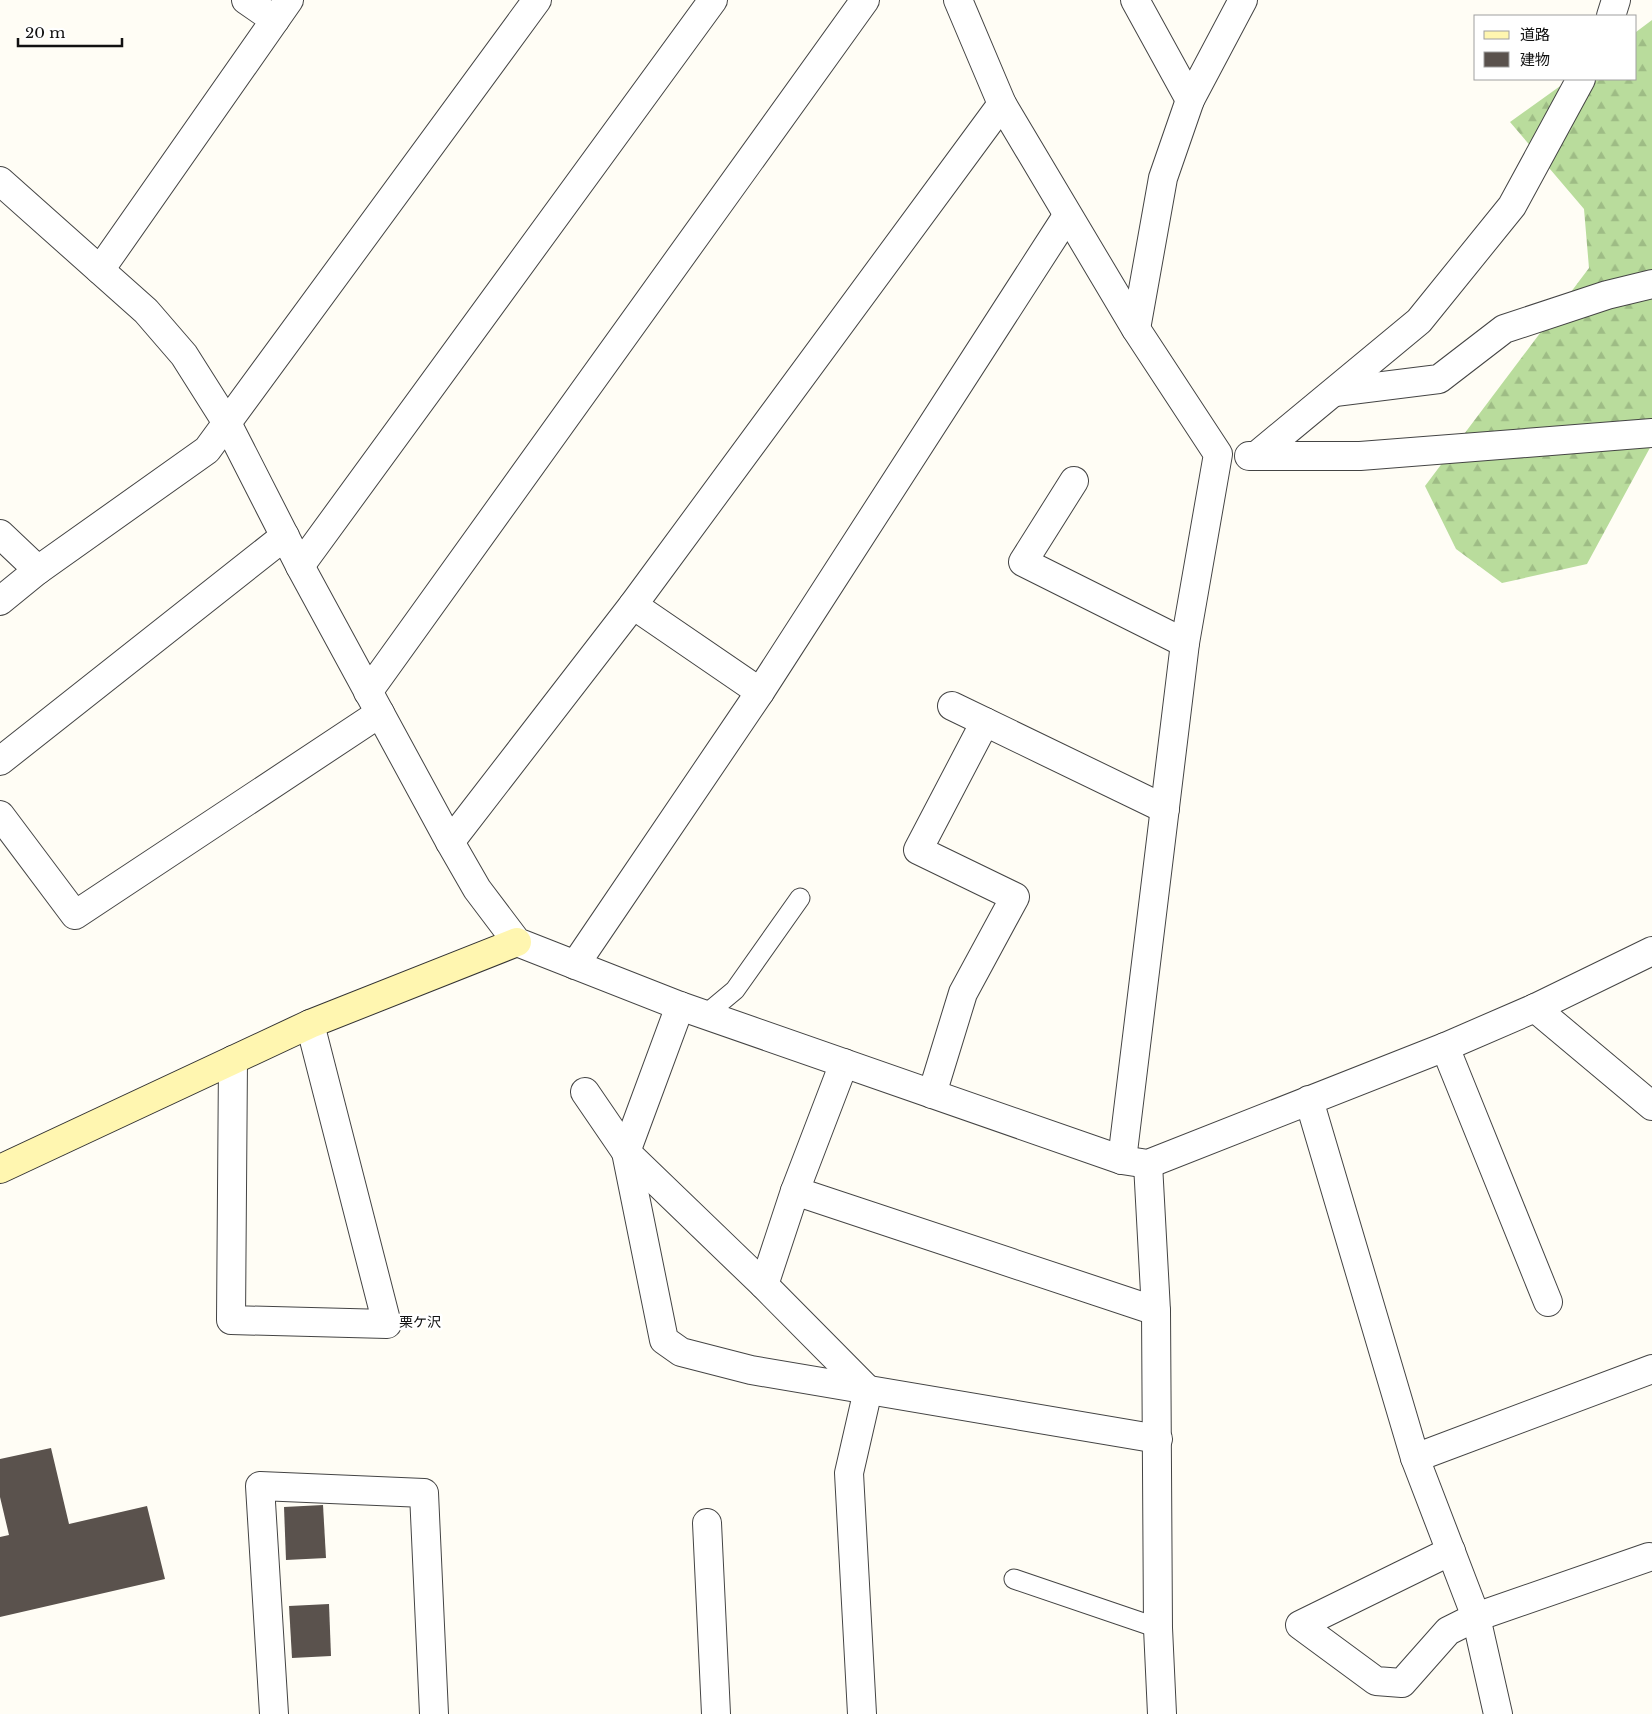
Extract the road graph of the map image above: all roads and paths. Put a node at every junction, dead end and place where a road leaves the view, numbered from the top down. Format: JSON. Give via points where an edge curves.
{"nodes":[{"id":1,"x":246,"y":0,"type":"edge"},
{"id":2,"x":537,"y":0,"type":"edge"},
{"id":3,"x":713,"y":0,"type":"edge"},
{"id":4,"x":865,"y":0,"type":"edge"},
{"id":5,"x":958,"y":0,"type":"edge"},
{"id":6,"x":1135,"y":0,"type":"edge"},
{"id":7,"x":1243,"y":0,"type":"edge"},
{"id":8,"x":1616,"y":0,"type":"edge"},
{"id":9,"x":282,"y":10,"type":"edge"},
{"id":10,"x":1611,"y":15,"type":"edge"},
{"id":11,"x":1580,"y":80,"type":"edge"},
{"id":12,"x":1190,"y":100,"type":"junction"},
{"id":13,"x":1002,"y":104,"type":"junction"},
{"id":14,"x":0,"y":181,"type":"edge"},
{"id":15,"x":1067,"y":216,"type":"junction"},
{"id":16,"x":100,"y":270,"type":"junction"},
{"id":17,"x":1652,"y":284,"type":"edge"},
{"id":18,"x":1136,"y":329,"type":"junction"},
{"id":19,"x":1335,"y":392,"type":"junction"},
{"id":20,"x":227,"y":423,"type":"junction"},
{"id":21,"x":1652,"y":433,"type":"edge"},
{"id":22,"x":1218,"y":454,"type":"junction"},
{"id":23,"x":1256,"y":456,"type":"junction"},
{"id":24,"x":1074,"y":481,"type":"dead end"},
{"id":25,"x":0,"y":534,"type":"edge"},
{"id":26,"x":284,"y":536,"type":"junction"},
{"id":27,"x":300,"y":566,"type":"junction"},
{"id":28,"x":38,"y":570,"type":"junction"},
{"id":29,"x":0,"y":601,"type":"edge"},
{"id":30,"x":633,"y":604,"type":"junction"},
{"id":31,"x":1185,"y":643,"type":"junction"},
{"id":32,"x":760,"y":692,"type":"junction"},
{"id":33,"x":374,"y":702,"type":"junction"},
{"id":34,"x":952,"y":706,"type":"dead end"},
{"id":35,"x":985,"y":722,"type":"junction"},
{"id":36,"x":0,"y":761,"type":"edge"},
{"id":37,"x":1165,"y":809,"type":"junction"},
{"id":38,"x":0,"y":815,"type":"edge"},
{"id":39,"x":450,"y":842,"type":"junction"},
{"id":40,"x":800,"y":898,"type":"dead end"},
{"id":41,"x":517,"y":942,"type":"junction"},
{"id":42,"x":1652,"y":951,"type":"edge"},
{"id":43,"x":575,"y":965,"type":"junction"},
{"id":44,"x":680,"y":1006,"type":"junction"},
{"id":45,"x":1535,"y":1008,"type":"junction"},
{"id":46,"x":705,"y":1015,"type":"junction"},
{"id":47,"x":310,"y":1024,"type":"junction"},
{"id":48,"x":1445,"y":1047,"type":"junction"},
{"id":49,"x":233,"y":1060,"type":"junction"},
{"id":50,"x":844,"y":1063,"type":"junction"},
{"id":51,"x":585,"y":1092,"type":"dead end"},
{"id":52,"x":932,"y":1094,"type":"junction"},
{"id":53,"x":1309,"y":1100,"type":"junction"},
{"id":54,"x":1652,"y":1106,"type":"edge"},
{"id":55,"x":626,"y":1152,"type":"junction"},
{"id":56,"x":1122,"y":1160,"type":"junction"},
{"id":57,"x":1148,"y":1164,"type":"junction"},
{"id":58,"x":0,"y":1169,"type":"edge"},
{"id":59,"x":795,"y":1191,"type":"junction"},
{"id":60,"x":764,"y":1285,"type":"junction"},
{"id":61,"x":1548,"y":1302,"type":"dead end"},
{"id":62,"x":1156,"y":1311,"type":"junction"},
{"id":63,"x":1652,"y":1369,"type":"edge"},
{"id":64,"x":868,"y":1390,"type":"junction"},
{"id":65,"x":1158,"y":1439,"type":"junction"},
{"id":66,"x":1415,"y":1458,"type":"junction"},
{"id":67,"x":707,"y":1524,"type":"dead end"},
{"id":68,"x":1451,"y":1551,"type":"junction"},
{"id":69,"x":1649,"y":1557,"type":"dead end"},
{"id":70,"x":1014,"y":1579,"type":"dead end"},
{"id":71,"x":1476,"y":1617,"type":"junction"},
{"id":72,"x":1158,"y":1628,"type":"junction"},
{"id":73,"x":274,"y":1714,"type":"edge"},
{"id":74,"x":434,"y":1714,"type":"edge"},
{"id":75,"x":716,"y":1714,"type":"edge"},
{"id":76,"x":862,"y":1714,"type":"edge"},
{"id":77,"x":1162,"y":1714,"type":"edge"},
{"id":78,"x":1498,"y":1714,"type":"edge"}],
"edges":[{"from":1,"to":9,"type":"street"},
{"from":2,"to":20,"type":"street"},
{"from":3,"to":27,"type":"street"},
{"from":4,"to":33,"type":"street"},
{"from":5,"to":13,"type":"street"},
{"from":6,"to":12,"type":"street"},
{"from":7,"to":12,"type":"street"},
{"from":8,"to":10,"type":"street"},
{"from":9,"to":16,"type":"street"},
{"from":11,"to":19,"type":"street","via":[[1512,206],[1419,321]]},
{"from":12,"to":18,"type":"street","via":[[1163,178]]},
{"from":13,"to":15,"type":"street"},
{"from":13,"to":30,"type":"street"},
{"from":14,"to":16,"type":"street"},
{"from":15,"to":18,"type":"street"},
{"from":15,"to":32,"type":"street"},
{"from":16,"to":20,"type":"street","via":[[146,311],[184,355]]},
{"from":17,"to":19,"type":"street","via":[[1607,295],[1504,329],[1439,379]]},
{"from":18,"to":22,"type":"street"},
{"from":19,"to":23,"type":"street"},
{"from":20,"to":26,"type":"street"},
{"from":20,"to":28,"type":"street","via":[[208,450]]},
{"from":21,"to":23,"type":"street","via":[[1360,456]]},
{"from":22,"to":23,"type":"street"},
{"from":22,"to":31,"type":"street"},
{"from":24,"to":31,"type":"street","via":[[1023,562]]},
{"from":25,"to":28,"type":"street"},
{"from":26,"to":27,"type":"street"},
{"from":26,"to":36,"type":"street"},
{"from":27,"to":33,"type":"street"},
{"from":28,"to":29,"type":"street"},
{"from":30,"to":32,"type":"street"},
{"from":30,"to":39,"type":"street"},
{"from":31,"to":37,"type":"street"},
{"from":32,"to":43,"type":"street"},
{"from":33,"to":38,"type":"street","via":[[75,915]]},
{"from":33,"to":39,"type":"street"},
{"from":34,"to":35,"type":"street"},
{"from":35,"to":37,"type":"street"},
{"from":35,"to":52,"type":"street","via":[[918,850],[1015,896],[963,993]]},
{"from":37,"to":56,"type":"street"},
{"from":39,"to":41,"type":"street","via":[[477,889]]},
{"from":40,"to":46,"type":"lane","via":[[735,990]]},
{"from":41,"to":43,"type":"street"},
{"from":41,"to":47,"type":"street"},
{"from":42,"to":45,"type":"street"},
{"from":43,"to":44,"type":"street"},
{"from":44,"to":46,"type":"street"},
{"from":44,"to":55,"type":"street"},
{"from":45,"to":48,"type":"street"},
{"from":45,"to":54,"type":"street"},
{"from":46,"to":50,"type":"street"},
{"from":47,"to":49,"type":"street"},
{"from":47,"to":49,"type":"street","via":[[387,1324],[231,1320]]},
{"from":48,"to":53,"type":"street"},
{"from":48,"to":61,"type":"street"},
{"from":49,"to":58,"type":"street"},
{"from":50,"to":52,"type":"street"},
{"from":50,"to":59,"type":"street"},
{"from":51,"to":55,"type":"street"},
{"from":52,"to":56,"type":"street"},
{"from":53,"to":57,"type":"street"},
{"from":53,"to":66,"type":"street"},
{"from":55,"to":60,"type":"street"},
{"from":55,"to":64,"type":"street","via":[[664,1340],[682,1352],[751,1370]]},
{"from":56,"to":57,"type":"street"},
{"from":57,"to":62,"type":"street"},
{"from":59,"to":60,"type":"street"},
{"from":59,"to":62,"type":"street"},
{"from":60,"to":64,"type":"street"},
{"from":62,"to":65,"type":"street"},
{"from":63,"to":66,"type":"street"},
{"from":64,"to":65,"type":"street"},
{"from":64,"to":76,"type":"street","via":[[849,1473]]},
{"from":65,"to":72,"type":"street"},
{"from":66,"to":68,"type":"street"},
{"from":67,"to":75,"type":"street"},
{"from":68,"to":71,"type":"street"},
{"from":68,"to":71,"type":"street","via":[[1300,1625],[1376,1681],[1402,1683],[1448,1631]]},
{"from":69,"to":71,"type":"street"},
{"from":70,"to":72,"type":"lane"},
{"from":71,"to":78,"type":"street"},
{"from":72,"to":77,"type":"street"},
{"from":73,"to":74,"type":"street","via":[[260,1486],[424,1493]]}]}
